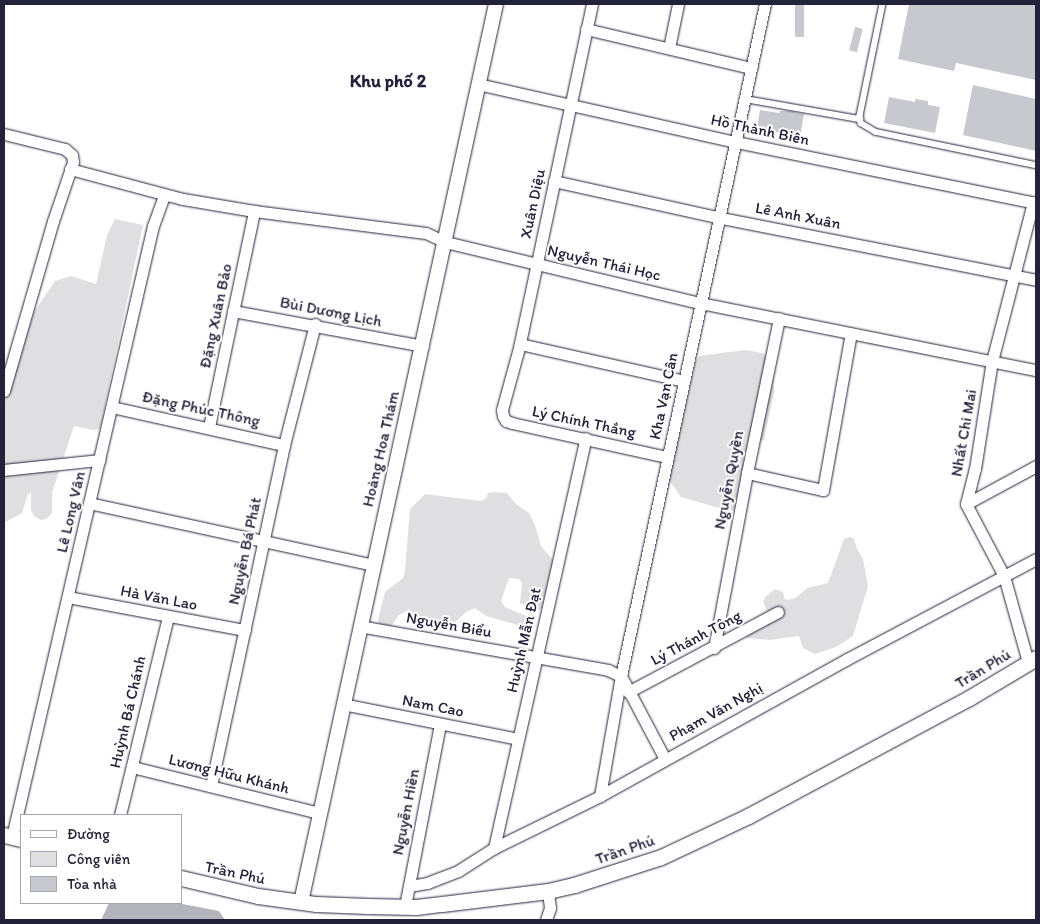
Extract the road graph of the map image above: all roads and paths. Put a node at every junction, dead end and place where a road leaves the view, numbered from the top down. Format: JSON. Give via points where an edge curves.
{"nodes":[{"id":1,"x":496,"y":4,"type":"edge"},
{"id":2,"x":592,"y":4,"type":"edge"},
{"id":3,"x":678,"y":4,"type":"edge"},
{"id":4,"x":765,"y":4,"type":"edge"},
{"id":5,"x":883,"y":4,"type":"edge"},
{"id":6,"x":586,"y":29,"type":"junction"},
{"id":7,"x":669,"y":48,"type":"junction"},
{"id":8,"x":751,"y":68,"type":"junction"},
{"id":9,"x":478,"y":84,"type":"junction"},
{"id":10,"x":745,"y":99,"type":"junction"},
{"id":11,"x":570,"y":105,"type":"junction"},
{"id":12,"x":860,"y":120,"type":"junction"},
{"id":13,"x":4,"y":134,"type":"edge"},
{"id":14,"x":736,"y":142,"type":"junction"},
{"id":15,"x":1036,"y":165,"type":"edge"},
{"id":16,"x":70,"y":169,"type":"junction"},
{"id":17,"x":554,"y":181,"type":"junction"},
{"id":18,"x":164,"y":195,"type":"junction"},
{"id":19,"x":1035,"y":202,"type":"edge"},
{"id":20,"x":254,"y":212,"type":"junction"},
{"id":21,"x":721,"y":218,"type":"junction"},
{"id":22,"x":445,"y":242,"type":"junction"},
{"id":23,"x":537,"y":264,"type":"junction"},
{"id":24,"x":1014,"y":276,"type":"junction"},
{"id":25,"x":1036,"y":280,"type":"edge"},
{"id":26,"x":700,"y":302,"type":"junction"},
{"id":27,"x":233,"y":310,"type":"junction"},
{"id":28,"x":780,"y":318,"type":"junction"},
{"id":29,"x":315,"y":324,"type":"junction"},
{"id":30,"x":851,"y":333,"type":"junction"},
{"id":31,"x":520,"y":344,"type":"junction"},
{"id":32,"x":423,"y":346,"type":"junction"},
{"id":33,"x":992,"y":361,"type":"junction"},
{"id":34,"x":1036,"y":370,"type":"edge"},
{"id":35,"x":684,"y":381,"type":"junction"},
{"id":36,"x":4,"y":391,"type":"edge"},
{"id":37,"x":112,"y":407,"type":"junction"},
{"id":38,"x":502,"y":410,"type":"joint"},
{"id":39,"x":209,"y":426,"type":"junction"},
{"id":40,"x":586,"y":438,"type":"junction"},
{"id":41,"x":284,"y":444,"type":"junction"},
{"id":42,"x":668,"y":457,"type":"junction"},
{"id":43,"x":99,"y":460,"type":"junction"},
{"id":44,"x":1036,"y":466,"type":"edge"},
{"id":45,"x":4,"y":470,"type":"edge"},
{"id":46,"x":747,"y":473,"type":"junction"},
{"id":47,"x":89,"y":503,"type":"junction"},
{"id":48,"x":966,"y":504,"type":"junction"},
{"id":49,"x":264,"y":539,"type":"junction"},
{"id":50,"x":1036,"y":559,"type":"edge"},
{"id":51,"x":373,"y":564,"type":"junction"},
{"id":52,"x":1004,"y":576,"type":"junction"},
{"id":53,"x":68,"y":597,"type":"junction"},
{"id":54,"x":778,"y":612,"type":"dead end"},
{"id":55,"x":168,"y":617,"type":"junction"},
{"id":56,"x":359,"y":626,"type":"junction"},
{"id":57,"x":245,"y":630,"type":"junction"},
{"id":58,"x":714,"y":648,"type":"junction"},
{"id":59,"x":537,"y":658,"type":"junction"},
{"id":60,"x":1032,"y":660,"type":"edge"},
{"id":61,"x":621,"y":676,"type":"junction"},
{"id":62,"x":628,"y":692,"type":"junction"},
{"id":63,"x":342,"y":704,"type":"junction"},
{"id":64,"x":440,"y":724,"type":"junction"},
{"id":65,"x":518,"y":739,"type":"junction"},
{"id":66,"x":665,"y":759,"type":"junction"},
{"id":67,"x":132,"y":767,"type":"junction"},
{"id":68,"x":211,"y":786,"type":"junction"},
{"id":69,"x":600,"y":796,"type":"junction"},
{"id":70,"x":319,"y":813,"type":"junction"},
{"id":71,"x":120,"y":814,"type":"edge"},
{"id":72,"x":12,"y":837,"type":"edge"},
{"id":73,"x":494,"y":848,"type":"junction"},
{"id":74,"x":182,"y":878,"type":"edge"},
{"id":75,"x":409,"y":886,"type":"junction"},
{"id":76,"x":548,"y":891,"type":"junction"},
{"id":77,"x":301,"y":902,"type":"junction"},
{"id":78,"x":405,"y":906,"type":"junction"},
{"id":79,"x":546,"y":920,"type":"edge"}],
"edges":[{"from":1,"to":9,"type":"street","name":"Hoàng Hoa Thám"},
{"from":2,"to":6,"type":"street","name":"Xuân Diệu"},
{"from":3,"to":7,"type":"street"},
{"from":4,"to":8,"type":"street","name":"Kha Vạn Cân"},
{"from":5,"to":12,"type":"lane"},
{"from":6,"to":7,"type":"street"},
{"from":6,"to":11,"type":"street","name":"Xuân Diệu"},
{"from":7,"to":8,"type":"street"},
{"from":8,"to":10,"type":"street","name":"Kha Vạn Cân"},
{"from":9,"to":11,"type":"street","name":"Hồ Thành Biên"},
{"from":9,"to":22,"type":"street","name":"Hoàng Hoa Thám"},
{"from":10,"to":12,"type":"lane"},
{"from":10,"to":14,"type":"street","name":"Kha Vạn Cân"},
{"from":11,"to":14,"type":"street","name":"Hồ Thành Biên"},
{"from":11,"to":17,"type":"street","name":"Xuân Diệu"},
{"from":12,"to":15,"type":"lane","via":[[876,132]]},
{"from":13,"to":16,"type":"street","via":[[69,151],[73,162]]},
{"from":14,"to":19,"type":"street","name":"Hồ Thành Biên"},
{"from":14,"to":21,"type":"street","name":"Kha Vạn Cân"},
{"from":16,"to":18,"type":"street","name":"Nguyễn Thái Học"},
{"from":16,"to":36,"type":"street"},
{"from":17,"to":21,"type":"street","name":"Lê Anh Xuân"},
{"from":17,"to":23,"type":"street","name":"Xuân Diệu"},
{"from":18,"to":20,"type":"street","name":"Nguyễn Thái Học"},
{"from":18,"to":37,"type":"street","name":"Lê Long Vân","via":[[152,226]]},
{"from":19,"to":24,"type":"street","name":"Nhất Chi Mai"},
{"from":20,"to":22,"type":"street","name":"Nguyễn Thái Học","via":[[426,233]]},
{"from":20,"to":27,"type":"street","name":"Đặng Xuân Bảo"},
{"from":21,"to":24,"type":"street","name":"Lê Anh Xuân"},
{"from":21,"to":26,"type":"street","name":"Kha Vạn Cân"},
{"from":22,"to":23,"type":"street","name":"Nguyễn Thái Học"},
{"from":22,"to":32,"type":"street","name":"Hoàng Hoa Thám"},
{"from":23,"to":26,"type":"street","name":"Nguyễn Thái Học"},
{"from":23,"to":31,"type":"street","name":"Xuân Diệu"},
{"from":24,"to":25,"type":"street","name":"Lê Anh Xuân"},
{"from":24,"to":33,"type":"street","name":"Nhất Chi Mai"},
{"from":26,"to":28,"type":"street","name":"Nguyễn Thái Học"},
{"from":26,"to":35,"type":"street","name":"Kha Vạn Cân"},
{"from":27,"to":29,"type":"street","name":"Bùi Dương Lịch"},
{"from":27,"to":39,"type":"street","name":"Đặng Xuân Bảo"},
{"from":28,"to":30,"type":"street","name":"Nguyễn Thái Học"},
{"from":28,"to":46,"type":"street","name":"Nguyễn Quyền"},
{"from":29,"to":32,"type":"street","name":"Bùi Dương Lịch"},
{"from":29,"to":41,"type":"street","name":"Nguyễn Bá Phát"},
{"from":30,"to":33,"type":"street","name":"Nguyễn Thái Học"},
{"from":30,"to":46,"type":"street","via":[[823,490]]},
{"from":31,"to":35,"type":"street"},
{"from":31,"to":38,"type":"street","name":"Xuân Diệu"},
{"from":32,"to":51,"type":"street","name":"Hoàng Hoa Thám"},
{"from":33,"to":34,"type":"street","name":"Nguyễn Thái Học"},
{"from":33,"to":48,"type":"street","name":"Nhất Chi Mai"},
{"from":35,"to":42,"type":"street","name":"Kha Vạn Cân"},
{"from":37,"to":39,"type":"street","name":"Đặng Phúc Thông"},
{"from":37,"to":43,"type":"street","name":"Lê Long Vân"},
{"from":38,"to":40,"type":"street","name":"Lý Chính Thắng","via":[[506,421],[512,423]]},
{"from":39,"to":41,"type":"street","name":"Đặng Phúc Thông"},
{"from":40,"to":42,"type":"street","name":"Lý Chính Thắng"},
{"from":40,"to":59,"type":"street","name":"Huỳnh Mẫn Đạt"},
{"from":41,"to":49,"type":"street","name":"Nguyễn Bá Phát"},
{"from":42,"to":61,"type":"street","name":"Kha Vạn Cân"},
{"from":43,"to":45,"type":"street"},
{"from":43,"to":47,"type":"street","name":"Lê Long Vân"},
{"from":44,"to":48,"type":"street"},
{"from":46,"to":58,"type":"street","name":"Nguyễn Quyền"},
{"from":47,"to":49,"type":"street"},
{"from":47,"to":53,"type":"street","name":"Lê Long Vân"},
{"from":48,"to":52,"type":"street"},
{"from":49,"to":51,"type":"street"},
{"from":49,"to":57,"type":"street","name":"Nguyễn Bá Phát"},
{"from":50,"to":52,"type":"street","name":"Phạm Văn Nghị"},
{"from":51,"to":56,"type":"street","name":"Hoàng Hoa Thám"},
{"from":52,"to":60,"type":"street"},
{"from":52,"to":66,"type":"street","name":"Phạm Văn Nghị"},
{"from":53,"to":55,"type":"street","name":"Hà Văn Lao"},
{"from":53,"to":72,"type":"street","name":"Lê Long Vân"},
{"from":54,"to":58,"type":"street","name":"Lý Thánh Tông"},
{"from":55,"to":57,"type":"street","name":"Hà Văn Lao"},
{"from":55,"to":67,"type":"street","name":"Huỳnh Bá Chánh"},
{"from":56,"to":59,"type":"street","name":"Nguyễn Biểu"},
{"from":56,"to":63,"type":"street","name":"Hoàng Hoa Thám"},
{"from":57,"to":68,"type":"street","name":"Nguyễn Bá Phát"},
{"from":58,"to":62,"type":"street","name":"Lý Thánh Tông"},
{"from":59,"to":61,"type":"street","name":"Nguyễn Biểu","via":[[608,670]]},
{"from":59,"to":65,"type":"street","name":"Huỳnh Mẫn Đạt"},
{"from":60,"to":76,"type":"main road","name":"Trần Phú","via":[[969,698],[697,841],[661,858]]},
{"from":61,"to":62,"type":"street"},
{"from":61,"to":69,"type":"street","name":"Kha Vạn Cân"},
{"from":62,"to":66,"type":"street"},
{"from":63,"to":64,"type":"street","name":"Nam Cao"},
{"from":63,"to":70,"type":"street","name":"Hoàng Hoa Thám"},
{"from":64,"to":65,"type":"street","name":"Nam Cao"},
{"from":64,"to":75,"type":"street","name":"Nguyễn Hiền"},
{"from":65,"to":73,"type":"street","name":"Huỳnh Mẫn Đạt"},
{"from":66,"to":69,"type":"street","name":"Phạm Văn Nghị"},
{"from":67,"to":68,"type":"street","name":"Lương Hữu Khánh"},
{"from":67,"to":71,"type":"street","name":"Huỳnh Bá Chánh"},
{"from":68,"to":70,"type":"street","name":"Lương Hữu Khánh"},
{"from":69,"to":73,"type":"street","name":"Phạm Văn Nghị"},
{"from":70,"to":77,"type":"street","name":"Hoàng Hoa Thám"},
{"from":73,"to":75,"type":"street","name":"Phạm Văn Nghị","via":[[458,871]]},
{"from":74,"to":77,"type":"main road","name":"Trần Phú","via":[[247,894]]},
{"from":75,"to":78,"type":"street","name":"Nguyễn Hiền"},
{"from":76,"to":78,"type":"main road","name":"Trần Phú"},
{"from":76,"to":79,"type":"street","via":[[550,908]]},
{"from":77,"to":78,"type":"main road","name":"Trần Phú"}]}
